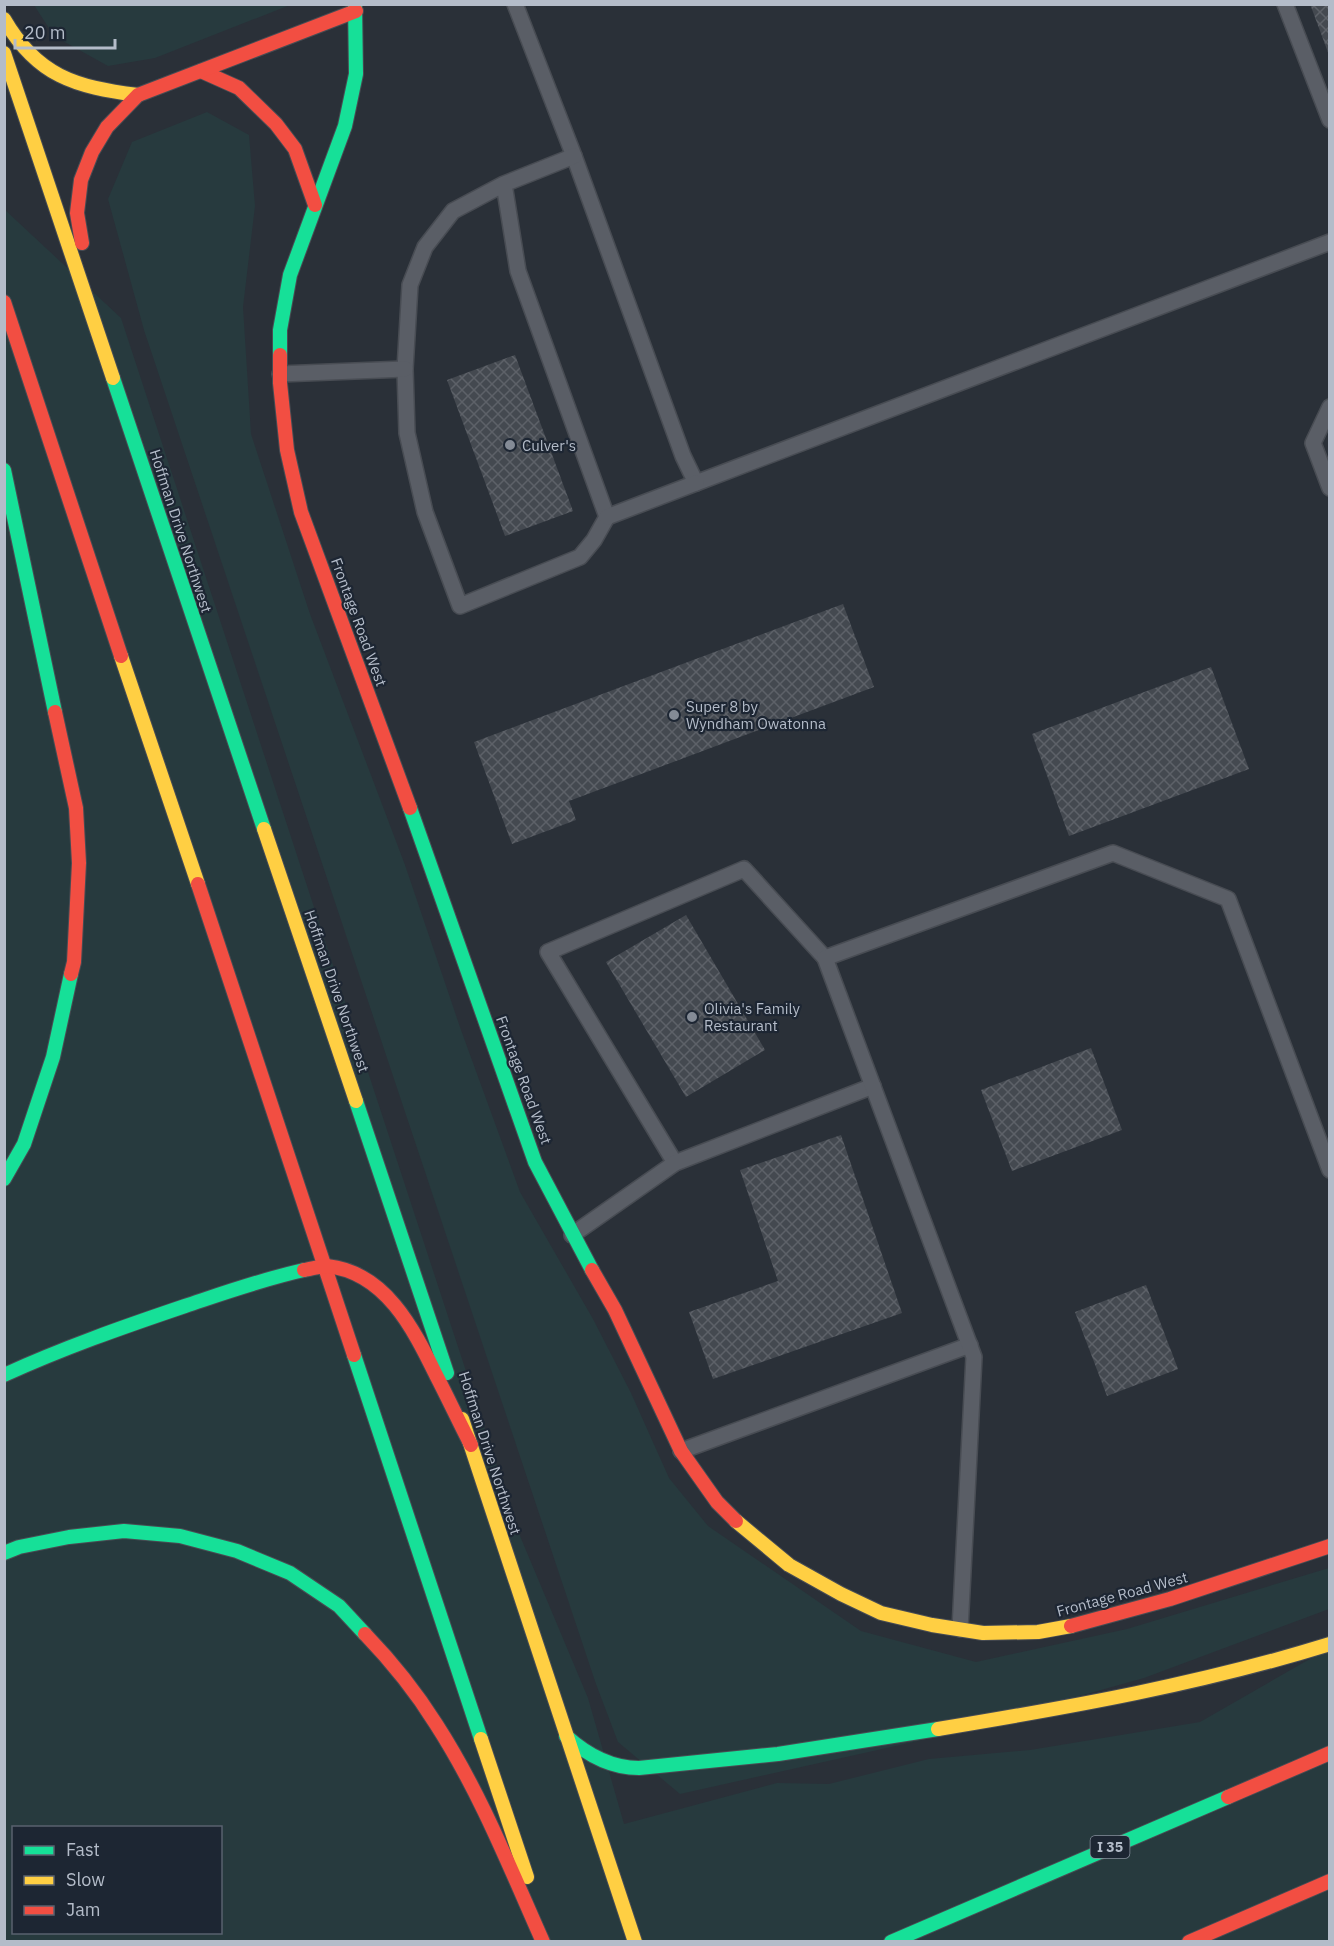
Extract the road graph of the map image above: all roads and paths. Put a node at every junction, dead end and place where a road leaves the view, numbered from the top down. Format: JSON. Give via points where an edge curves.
{"nodes":[{"id":1,"x":374,"y":4,"type":"edge"},
{"id":2,"x":515,"y":4,"type":"edge"},
{"id":3,"x":1285,"y":4,"type":"edge"},
{"id":4,"x":355,"y":8,"type":"edge"},
{"id":5,"x":4,"y":19,"type":"edge"},
{"id":6,"x":4,"y":53,"type":"edge"},
{"id":7,"x":201,"y":71,"type":"junction"},
{"id":8,"x":138,"y":95,"type":"junction"},
{"id":9,"x":1329,"y":120,"type":"edge"},
{"id":10,"x":574,"y":156,"type":"junction"},
{"id":11,"x":504,"y":184,"type":"junction"},
{"id":12,"x":315,"y":205,"type":"junction"},
{"id":13,"x":1329,"y":242,"type":"edge"},
{"id":14,"x":4,"y":302,"type":"edge"},
{"id":15,"x":95,"y":322,"type":"junction"},
{"id":16,"x":405,"y":369,"type":"junction"},
{"id":17,"x":280,"y":374,"type":"junction"},
{"id":18,"x":1329,"y":407,"type":"edge"},
{"id":19,"x":4,"y":470,"type":"edge"},
{"id":20,"x":696,"y":483,"type":"junction"},
{"id":21,"x":1329,"y":488,"type":"edge"},
{"id":22,"x":607,"y":517,"type":"junction"},
{"id":23,"x":825,"y":958,"type":"junction"},
{"id":24,"x":873,"y":1086,"type":"junction"},
{"id":25,"x":675,"y":1163,"type":"junction"},
{"id":26,"x":1329,"y":1170,"type":"edge"},
{"id":27,"x":4,"y":1179,"type":"edge"},
{"id":28,"x":572,"y":1235,"type":"junction"},
{"id":29,"x":325,"y":1266,"type":"junction"},
{"id":30,"x":970,"y":1345,"type":"junction"},
{"id":31,"x":4,"y":1375,"type":"edge"},
{"id":32,"x":471,"y":1444,"type":"junction"},
{"id":33,"x":681,"y":1451,"type":"junction"},
{"id":34,"x":1329,"y":1546,"type":"edge"},
{"id":35,"x":4,"y":1553,"type":"edge"},
{"id":36,"x":960,"y":1629,"type":"junction"},
{"id":37,"x":1329,"y":1644,"type":"edge"},
{"id":38,"x":566,"y":1736,"type":"junction"},
{"id":39,"x":1329,"y":1753,"type":"edge"},
{"id":40,"x":1329,"y":1881,"type":"edge"},
{"id":41,"x":543,"y":1941,"type":"edge"},
{"id":42,"x":548,"y":1941,"type":"edge"},
{"id":43,"x":635,"y":1941,"type":"edge"},
{"id":44,"x":891,"y":1941,"type":"edge"},
{"id":45,"x":1189,"y":1941,"type":"edge"}],
"edges":[{"from":1,"to":4,"type":"lane"},
{"from":2,"to":10,"type":"lane"},
{"from":3,"to":9,"type":"lane"},
{"from":4,"to":7,"type":"main road"},
{"from":4,"to":12,"type":"main road","name":"Frontage Road West","via":[[356,74],[345,126]]},
{"from":5,"to":8,"type":"main road","via":[[26,52],[44,69],[93,89]]},
{"from":6,"to":15,"type":"main road","name":"Hoffman Drive Northwest"},
{"from":7,"to":8,"type":"main road"},
{"from":7,"to":12,"type":"main road","via":[[239,88],[276,124],[295,148]]},
{"from":8,"to":15,"type":"main road","via":[[107,127],[81,180],[76,213]]},
{"from":10,"to":11,"type":"lane"},
{"from":10,"to":20,"type":"lane"},
{"from":11,"to":16,"type":"lane","via":[[453,211],[425,247],[410,285]]},
{"from":11,"to":22,"type":"lane","via":[[518,271]]},
{"from":12,"to":17,"type":"main road","name":"Frontage Road West","via":[[290,275],[280,330]]},
{"from":13,"to":20,"type":"lane"},
{"from":14,"to":29,"type":"main road"},
{"from":15,"to":32,"type":"main road","name":"Hoffman Drive Northwest"},
{"from":16,"to":17,"type":"lane"},
{"from":16,"to":22,"type":"lane","via":[[407,433],[425,512],[460,606],[580,557]]},
{"from":17,"to":28,"type":"main road","name":"Frontage Road West","via":[[287,450],[301,512],[536,1162]]},
{"from":18,"to":21,"type":"lane","via":[[1313,444]]},
{"from":19,"to":27,"type":"main road","via":[[76,808],[79,864],[74,962],[53,1057],[24,1144]]},
{"from":20,"to":22,"type":"lane"},
{"from":23,"to":24,"type":"lane"},
{"from":23,"to":25,"type":"lane","via":[[744,869],[548,952]]},
{"from":23,"to":26,"type":"lane","via":[[1113,853],[1228,899]]},
{"from":24,"to":25,"type":"lane"},
{"from":24,"to":30,"type":"lane"},
{"from":25,"to":28,"type":"lane"},
{"from":28,"to":33,"type":"main road","name":"Frontage Road West","via":[[615,1310]]},
{"from":29,"to":31,"type":"main road","via":[[268,1278],[134,1323]]},
{"from":29,"to":32,"type":"main road","via":[[353,1273],[382,1291],[399,1308]]},
{"from":29,"to":42,"type":"main road"},
{"from":30,"to":33,"type":"lane"},
{"from":30,"to":36,"type":"lane","via":[[974,1358]]},
{"from":32,"to":38,"type":"main road","name":"Hoffman Drive Northwest"},
{"from":33,"to":36,"type":"main road","name":"Frontage Road West","via":[[717,1502],[789,1565],[882,1612]]},
{"from":34,"to":36,"type":"main road","name":"Frontage Road West","via":[[1087,1623],[1038,1632],[983,1633]]},
{"from":35,"to":41,"type":"main road","via":[[69,1537],[124,1531],[180,1536],[237,1551],[290,1573],[339,1606],[384,1654],[436,1723],[483,1808]]},
{"from":37,"to":38,"type":"main road","via":[[1162,1690],[1059,1710],[699,1764],[621,1767],[584,1753]]},
{"from":38,"to":43,"type":"main road","name":"Hoffman Drive Northwest"},
{"from":39,"to":44,"type":"main road","number":"I 35"},
{"from":40,"to":45,"type":"main road"}]}
